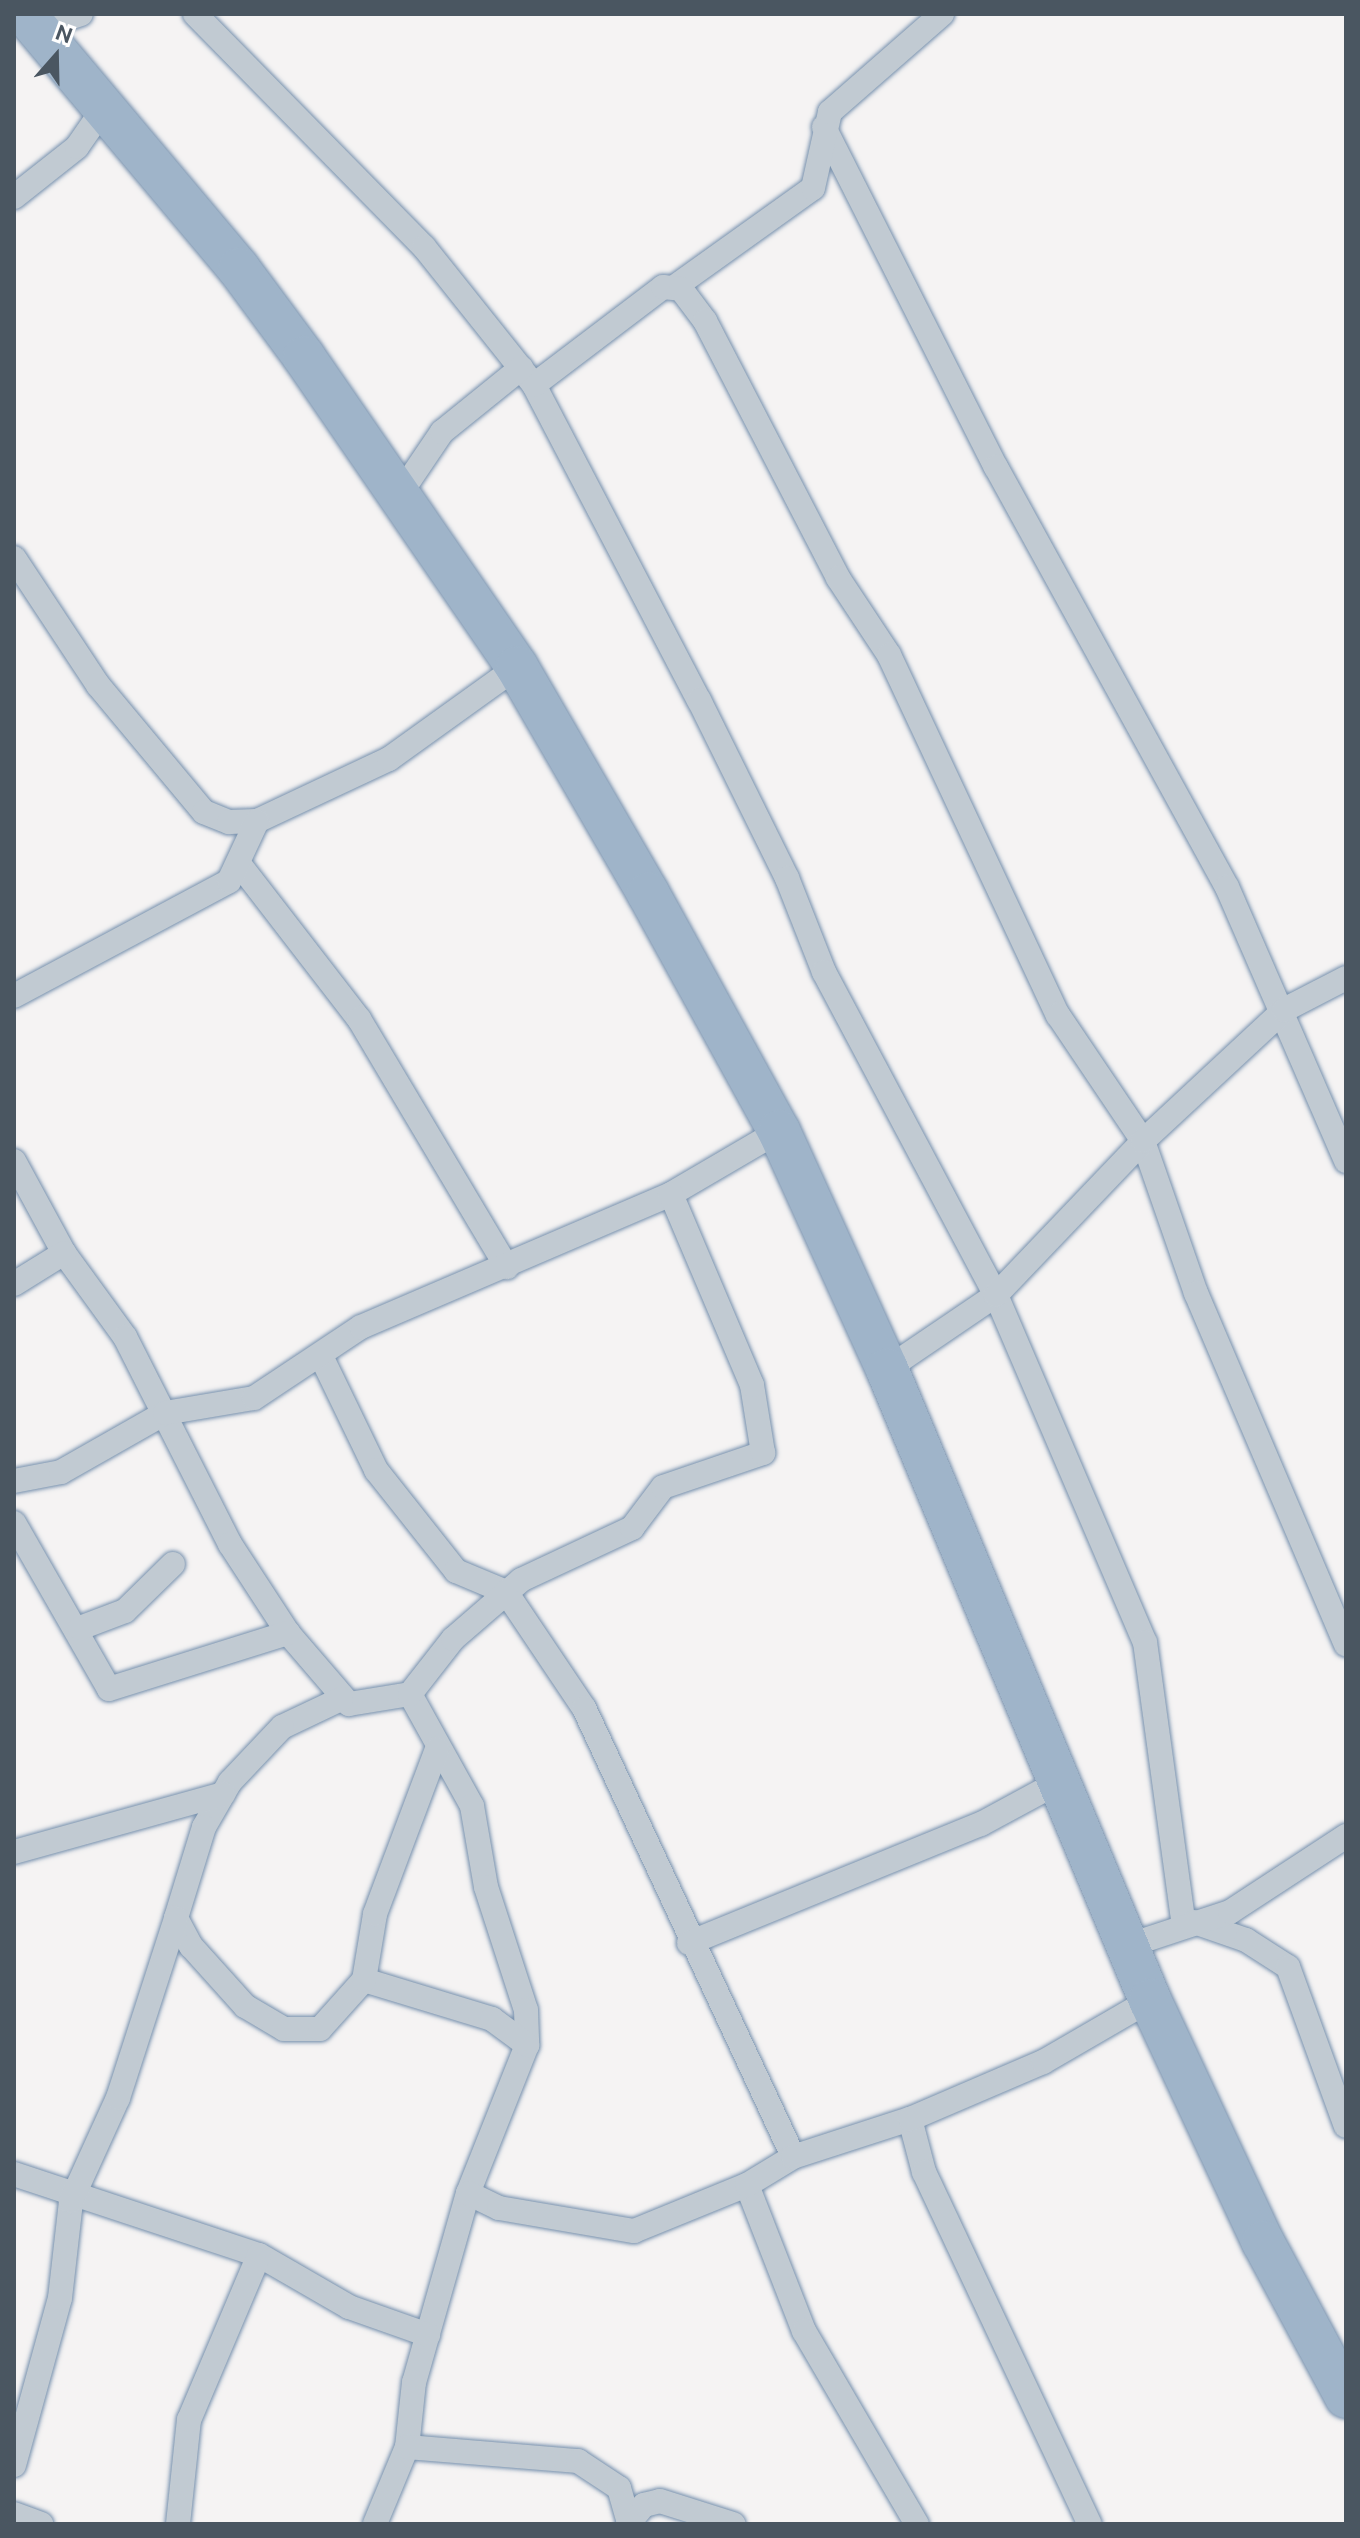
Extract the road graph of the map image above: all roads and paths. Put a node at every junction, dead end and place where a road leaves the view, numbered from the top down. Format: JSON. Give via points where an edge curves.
{"nodes":[{"id":1,"x":81,"y":14,"type":"edge"},
{"id":2,"x":195,"y":14,"type":"edge"},
{"id":3,"x":942,"y":14,"type":"edge"},
{"id":4,"x":32,"y":21,"type":"edge"},
{"id":5,"x":104,"y":108,"type":"junction"},
{"id":6,"x":824,"y":127,"type":"junction"},
{"id":7,"x":14,"y":197,"type":"edge"},
{"id":8,"x":676,"y":286,"type":"junction"},
{"id":9,"x":527,"y":377,"type":"junction"},
{"id":10,"x":400,"y":494,"type":"junction"},
{"id":11,"x":14,"y":558,"type":"edge"},
{"id":12,"x":517,"y":667,"type":"junction"},
{"id":13,"x":257,"y":821,"type":"junction"},
{"id":14,"x":240,"y":865,"type":"junction"},
{"id":15,"x":1346,"y":978,"type":"edge"},
{"id":16,"x":14,"y":996,"type":"edge"},
{"id":17,"x":1284,"y":1010,"type":"junction"},
{"id":18,"x":779,"y":1131,"type":"junction"},
{"id":19,"x":1143,"y":1141,"type":"junction"},
{"id":20,"x":14,"y":1161,"type":"edge"},
{"id":21,"x":1346,"y":1161,"type":"edge"},
{"id":22,"x":671,"y":1194,"type":"junction"},
{"id":23,"x":64,"y":1253,"type":"junction"},
{"id":24,"x":507,"y":1267,"type":"junction"},
{"id":25,"x":14,"y":1284,"type":"edge"},
{"id":26,"x":996,"y":1295,"type":"junction"},
{"id":27,"x":321,"y":1356,"type":"junction"},
{"id":28,"x":887,"y":1369,"type":"junction"},
{"id":29,"x":165,"y":1413,"type":"junction"},
{"id":30,"x":14,"y":1481,"type":"edge"},
{"id":31,"x":14,"y":1523,"type":"edge"},
{"id":32,"x":173,"y":1564,"type":"dead end"},
{"id":33,"x":506,"y":1592,"type":"junction"},
{"id":34,"x":80,"y":1628,"type":"junction"},
{"id":35,"x":288,"y":1633,"type":"junction"},
{"id":36,"x":1346,"y":1644,"type":"edge"},
{"id":37,"x":410,"y":1694,"type":"junction"},
{"id":38,"x":341,"y":1699,"type":"junction"},
{"id":39,"x":437,"y":1749,"type":"junction"},
{"id":40,"x":1055,"y":1784,"type":"junction"},
{"id":41,"x":223,"y":1794,"type":"junction"},
{"id":42,"x":1346,"y":1836,"type":"edge"},
{"id":43,"x":16,"y":1848,"type":"edge"},
{"id":44,"x":176,"y":1918,"type":"junction"},
{"id":45,"x":1189,"y":1923,"type":"junction"},
{"id":46,"x":689,"y":1943,"type":"junction"},
{"id":47,"x":1127,"y":1946,"type":"junction"},
{"id":48,"x":364,"y":1980,"type":"junction"},
{"id":49,"x":1150,"y":2000,"type":"junction"},
{"id":50,"x":527,"y":2045,"type":"junction"},
{"id":51,"x":910,"y":2119,"type":"junction"},
{"id":52,"x":1346,"y":2126,"type":"edge"},
{"id":53,"x":793,"y":2157,"type":"junction"},
{"id":54,"x":14,"y":2174,"type":"edge"},
{"id":55,"x":747,"y":2185,"type":"junction"},
{"id":56,"x":468,"y":2193,"type":"junction"},
{"id":57,"x":73,"y":2197,"type":"junction"},
{"id":58,"x":259,"y":2255,"type":"junction"},
{"id":59,"x":428,"y":2335,"type":"junction"},
{"id":60,"x":1346,"y":2397,"type":"edge"},
{"id":61,"x":407,"y":2447,"type":"junction"},
{"id":62,"x":14,"y":2465,"type":"edge"},
{"id":63,"x":14,"y":2514,"type":"edge"},
{"id":64,"x":41,"y":2524,"type":"edge"},
{"id":65,"x":178,"y":2524,"type":"edge"},
{"id":66,"x":375,"y":2524,"type":"edge"},
{"id":67,"x":628,"y":2524,"type":"edge"},
{"id":68,"x":733,"y":2524,"type":"edge"},
{"id":69,"x":917,"y":2524,"type":"edge"},
{"id":70,"x":1090,"y":2524,"type":"edge"}],
"edges":[{"from":1,"to":4,"type":"street"},
{"from":2,"to":9,"type":"street","via":[[424,247]]},
{"from":3,"to":6,"type":"street","via":[[847,92]]},
{"from":4,"to":5,"type":"highway"},
{"from":5,"to":7,"type":"street","via":[[77,147]]},
{"from":5,"to":10,"type":"highway","via":[[239,269]]},
{"from":6,"to":8,"type":"street","via":[[813,188]]},
{"from":6,"to":17,"type":"street","via":[[996,467],[1194,823]]},
{"from":8,"to":9,"type":"street","via":[[663,287]]},
{"from":8,"to":19,"type":"street","via":[[705,321],[838,578],[889,655],[1058,1015]]},
{"from":9,"to":10,"type":"street","via":[[442,432]]},
{"from":9,"to":26,"type":"street","via":[[787,878],[824,972]]},
{"from":10,"to":12,"type":"highway"},
{"from":11,"to":13,"type":"street","via":[[79,660],[204,812]]},
{"from":12,"to":13,"type":"street","via":[[389,759]]},
{"from":12,"to":18,"type":"highway"},
{"from":13,"to":14,"type":"street"},
{"from":14,"to":16,"type":"street","via":[[229,881]]},
{"from":14,"to":24,"type":"street","via":[[359,1019]]},
{"from":15,"to":17,"type":"street"},
{"from":17,"to":19,"type":"street"},
{"from":17,"to":21,"type":"street"},
{"from":18,"to":22,"type":"street"},
{"from":18,"to":28,"type":"highway"},
{"from":19,"to":26,"type":"street"},
{"from":19,"to":36,"type":"street","via":[[1196,1293]]},
{"from":20,"to":23,"type":"street"},
{"from":22,"to":24,"type":"street"},
{"from":22,"to":33,"type":"street","via":[[752,1385],[763,1453],[663,1487],[632,1528],[557,1559]]},
{"from":23,"to":25,"type":"street"},
{"from":23,"to":29,"type":"street","via":[[125,1337]]},
{"from":24,"to":27,"type":"street","via":[[372,1322]]},
{"from":26,"to":28,"type":"street"},
{"from":26,"to":45,"type":"street","via":[[1145,1642]]},
{"from":27,"to":29,"type":"street","via":[[254,1398]]},
{"from":27,"to":33,"type":"street","via":[[376,1470],[456,1571]]},
{"from":28,"to":40,"type":"highway"},
{"from":29,"to":30,"type":"street","via":[[61,1472]]},
{"from":29,"to":35,"type":"street","via":[[230,1544]]},
{"from":31,"to":34,"type":"street"},
{"from":32,"to":34,"type":"street","via":[[125,1611]]},
{"from":33,"to":37,"type":"street","via":[[453,1639]]},
{"from":33,"to":46,"type":"street","via":[[584,1708],[656,1852]]},
{"from":34,"to":35,"type":"street","via":[[101,1684],[120,1690]]},
{"from":35,"to":38,"type":"street"},
{"from":37,"to":38,"type":"street"},
{"from":37,"to":39,"type":"street"},
{"from":38,"to":41,"type":"street","via":[[258,1746]]},
{"from":39,"to":48,"type":"street","via":[[375,1914]]},
{"from":39,"to":50,"type":"street","via":[[472,1806],[486,1887],[526,2010]]},
{"from":40,"to":46,"type":"street","via":[[981,1824]]},
{"from":40,"to":47,"type":"highway"},
{"from":41,"to":43,"type":"street"},
{"from":41,"to":44,"type":"street"},
{"from":42,"to":45,"type":"street","via":[[1248,1902]]},
{"from":44,"to":48,"type":"street","via":[[245,2006],[284,2029],[320,2029]]},
{"from":44,"to":57,"type":"street","via":[[118,2098]]},
{"from":45,"to":47,"type":"street"},
{"from":45,"to":52,"type":"street","via":[[1246,1940],[1288,1967]]},
{"from":46,"to":53,"type":"street"},
{"from":47,"to":49,"type":"highway"},
{"from":48,"to":50,"type":"street","via":[[492,2019]]},
{"from":49,"to":51,"type":"street","via":[[1043,2062]]},
{"from":49,"to":60,"type":"highway","via":[[1263,2242]]},
{"from":50,"to":56,"type":"street"},
{"from":51,"to":53,"type":"street"},
{"from":51,"to":70,"type":"street","via":[[924,2172]]},
{"from":53,"to":55,"type":"street"},
{"from":54,"to":57,"type":"street"},
{"from":55,"to":56,"type":"street","via":[[634,2231],[499,2208]]},
{"from":55,"to":69,"type":"street","via":[[804,2331]]},
{"from":56,"to":59,"type":"street"},
{"from":57,"to":58,"type":"street"},
{"from":57,"to":62,"type":"street","via":[[60,2298]]},
{"from":58,"to":59,"type":"street","via":[[349,2307]]},
{"from":58,"to":65,"type":"street","via":[[189,2420]]},
{"from":59,"to":61,"type":"street"},
{"from":61,"to":66,"type":"street"},
{"from":61,"to":67,"type":"street","via":[[578,2461],[619,2488]]},
{"from":63,"to":64,"type":"street"},
{"from":67,"to":68,"type":"street","via":[[644,2505],[660,2501]]}]}
